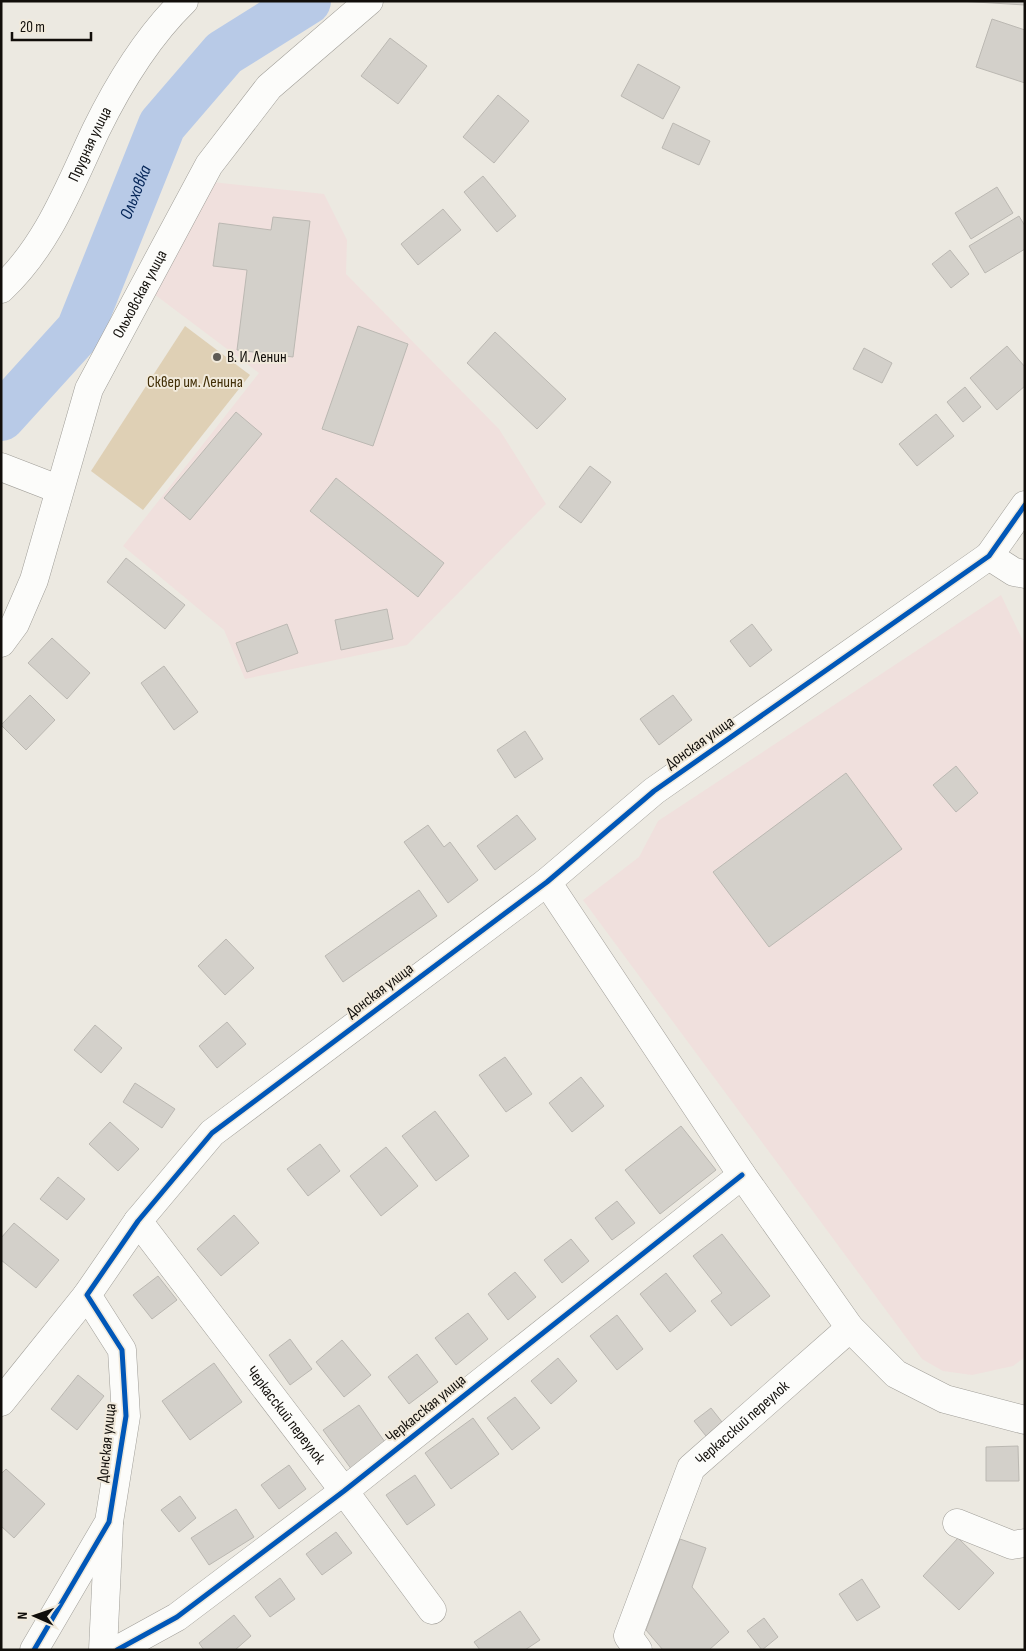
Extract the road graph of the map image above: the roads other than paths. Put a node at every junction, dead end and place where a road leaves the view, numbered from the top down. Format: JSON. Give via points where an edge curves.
{"nodes":[{"id":1,"x":184,"y":1,"type":"edge"},
{"id":2,"x":369,"y":1,"type":"edge"},
{"id":3,"x":1,"y":289,"type":"edge"},
{"id":4,"x":1,"y":467,"type":"edge"},
{"id":5,"x":58,"y":489,"type":"junction"},
{"id":6,"x":1025,"y":505,"type":"edge"},
{"id":7,"x":989,"y":556,"type":"junction"},
{"id":8,"x":1025,"y":574,"type":"edge"},
{"id":9,"x":1,"y":643,"type":"edge"},
{"id":10,"x":547,"y":882,"type":"junction"},
{"id":11,"x":742,"y":1175,"type":"junction"},
{"id":12,"x":138,"y":1221,"type":"junction"},
{"id":13,"x":87,"y":1295,"type":"junction"},
{"id":14,"x":850,"y":1328,"type":"junction"},
{"id":15,"x":1,"y":1402,"type":"edge"},
{"id":16,"x":1025,"y":1420,"type":"edge"},
{"id":17,"x":344,"y":1491,"type":"junction"},
{"id":18,"x":110,"y":1522,"type":"junction"},
{"id":19,"x":957,"y":1523,"type":"dead end"},
{"id":20,"x":1025,"y":1543,"type":"edge"},
{"id":21,"x":432,"y":1610,"type":"dead end"},
{"id":22,"x":34,"y":1650,"type":"edge"},
{"id":23,"x":103,"y":1650,"type":"edge"},
{"id":24,"x":117,"y":1650,"type":"edge"},
{"id":25,"x":638,"y":1650,"type":"edge"}],
"edges":[{"from":1,"to":3,"type":"street","name":"Прудная улица","via":[[143,48],[96,130],[70,190],[43,240]]},
{"from":2,"to":5,"type":"street","name":"Ольховская улица","via":[[268,86],[209,166],[89,389]]},
{"from":4,"to":5,"type":"street"},
{"from":5,"to":9,"type":"street","name":"Ольховская улица","via":[[34,580],[15,624]]},
{"from":6,"to":7,"type":"street","name":"Донская улица"},
{"from":7,"to":8,"type":"street","via":[[1014,572]]},
{"from":7,"to":10,"type":"street","name":"Донская улица","via":[[654,791]]},
{"from":10,"to":11,"type":"street"},
{"from":10,"to":12,"type":"street","name":"Донская улица","via":[[212,1133]]},
{"from":11,"to":14,"type":"street"},
{"from":11,"to":17,"type":"street","name":"Черкасская улица"},
{"from":12,"to":13,"type":"street","name":"Донская улица"},
{"from":12,"to":17,"type":"street","name":"Черкасский переулок"},
{"from":13,"to":15,"type":"street","name":"Донская улица"},
{"from":13,"to":18,"type":"street","name":"Донская улица","via":[[122,1350],[126,1416]]},
{"from":14,"to":16,"type":"street","via":[[896,1374],[945,1399]]},
{"from":14,"to":25,"type":"street","name":"Черкасский переулок","via":[[691,1468],[628,1636]]},
{"from":17,"to":21,"type":"street","name":"Черкасский переулок"},
{"from":17,"to":24,"type":"street","name":"Черкасская улица","via":[[177,1617]]},
{"from":18,"to":22,"type":"street","name":"Донская улица"},
{"from":18,"to":23,"type":"street"},
{"from":19,"to":20,"type":"street","via":[[1012,1545]]}]}
